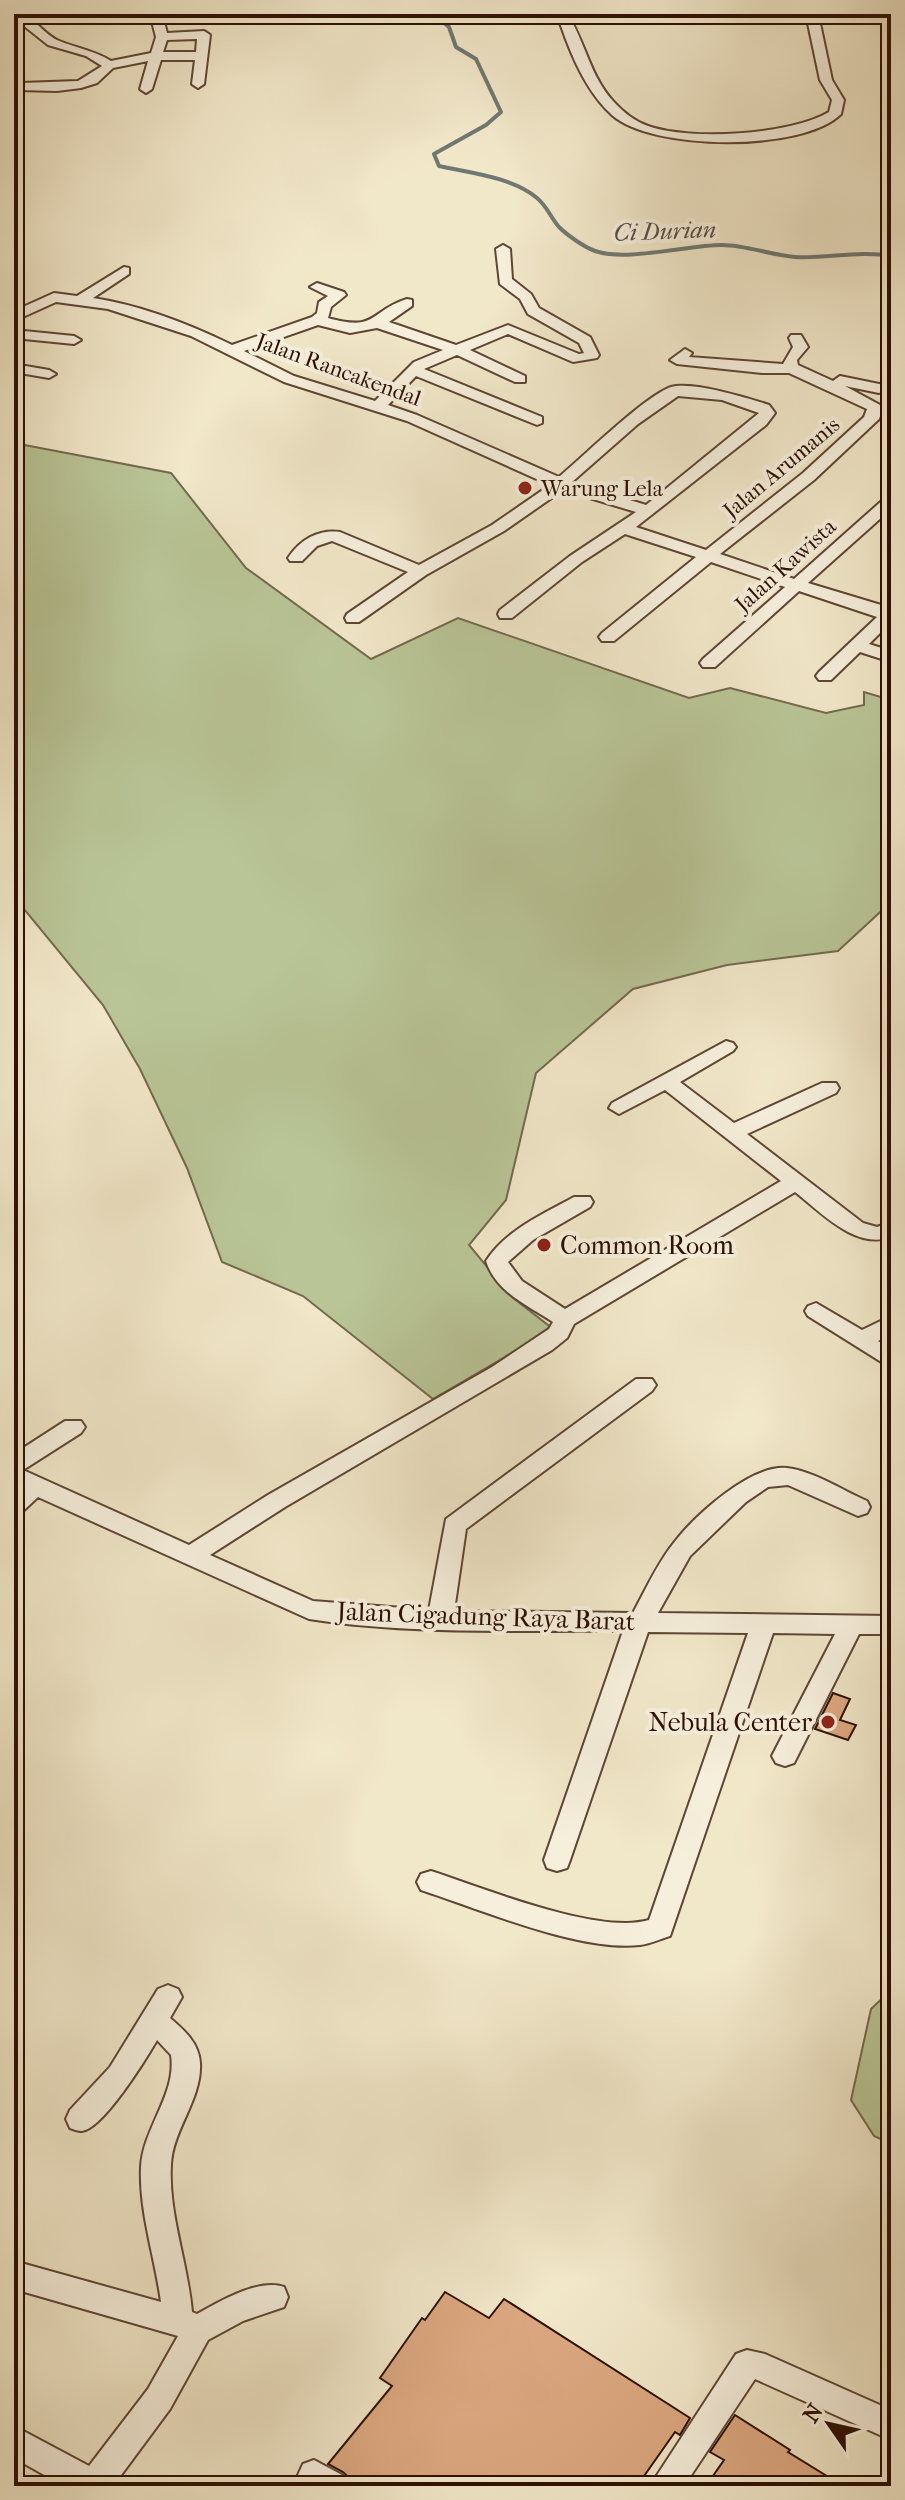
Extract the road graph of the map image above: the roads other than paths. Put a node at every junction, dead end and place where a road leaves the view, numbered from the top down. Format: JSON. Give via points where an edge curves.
{"nodes":[{"id":1,"x":17,"y":14,"type":"edge"},
{"id":2,"x":156,"y":14,"type":"edge"},
{"id":3,"x":561,"y":14,"type":"edge"},
{"id":4,"x":812,"y":14,"type":"edge"},
{"id":5,"x":162,"y":37,"type":"junction"},
{"id":6,"x":157,"y":56,"type":"junction"},
{"id":7,"x":202,"y":56,"type":"junction"},
{"id":8,"x":109,"y":65,"type":"junction"},
{"id":9,"x":198,"y":84,"type":"dead end"},
{"id":10,"x":21,"y":87,"type":"dead end"},
{"id":11,"x":146,"y":89,"type":"dead end"},
{"id":12,"x":503,"y":249,"type":"dead end"},
{"id":13,"x":124,"y":271,"type":"dead end"},
{"id":14,"x":317,"y":287,"type":"dead end"},
{"id":15,"x":81,"y":300,"type":"junction"},
{"id":16,"x":407,"y":303,"type":"dead end"},
{"id":17,"x":14,"y":317,"type":"edge"},
{"id":18,"x":317,"y":320,"type":"junction"},
{"id":19,"x":378,"y":323,"type":"junction"},
{"id":20,"x":14,"y":334,"type":"edge"},
{"id":21,"x":803,"y":338,"type":"dead end"},
{"id":22,"x":74,"y":340,"type":"dead end"},
{"id":23,"x":458,"y":350,"type":"junction"},
{"id":24,"x":229,"y":351,"type":"junction"},
{"id":25,"x":680,"y":362,"type":"dead end"},
{"id":26,"x":14,"y":368,"type":"edge"},
{"id":27,"x":791,"y":368,"type":"junction"},
{"id":28,"x":414,"y":370,"type":"junction"},
{"id":29,"x":49,"y":374,"type":"dead end"},
{"id":30,"x":520,"y":379,"type":"dead end"},
{"id":31,"x":879,"y":388,"type":"dead end"},
{"id":32,"x":379,"y":406,"type":"junction"},
{"id":33,"x":537,"y":420,"type":"dead end"},
{"id":34,"x":561,"y":484,"type":"junction"},
{"id":35,"x":891,"y":501,"type":"edge"},
{"id":36,"x":649,"y":511,"type":"junction"},
{"id":37,"x":624,"y":528,"type":"junction"},
{"id":38,"x":706,"y":555,"type":"junction"},
{"id":39,"x":296,"y":558,"type":"dead end"},
{"id":40,"x":420,"y":571,"type":"junction"},
{"id":41,"x":795,"y":584,"type":"junction"},
{"id":42,"x":506,"y":614,"type":"dead end"},
{"id":43,"x":890,"y":615,"type":"edge"},
{"id":44,"x":353,"y":618,"type":"dead end"},
{"id":45,"x":608,"y":637,"type":"dead end"},
{"id":46,"x":859,"y":646,"type":"junction"},
{"id":47,"x":891,"y":657,"type":"edge"},
{"id":48,"x":709,"y":663,"type":"dead end"},
{"id":49,"x":825,"y":676,"type":"dead end"},
{"id":50,"x":726,"y":1047,"type":"dead end"},
{"id":51,"x":666,"y":1081,"type":"junction"},
{"id":52,"x":829,"y":1088,"type":"dead end"},
{"id":53,"x":619,"y":1108,"type":"dead end"},
{"id":54,"x":733,"y":1132,"type":"junction"},
{"id":55,"x":796,"y":1182,"type":"junction"},
{"id":56,"x":582,"y":1202,"type":"dead end"},
{"id":57,"x":891,"y":1229,"type":"edge"},
{"id":58,"x":816,"y":1311,"type":"dead end"},
{"id":59,"x":565,"y":1319,"type":"junction"},
{"id":60,"x":891,"y":1324,"type":"edge"},
{"id":61,"x":861,"y":1341,"type":"junction"},
{"id":62,"x":891,"y":1360,"type":"edge"},
{"id":63,"x":644,"y":1385,"type":"dead end"},
{"id":64,"x":73,"y":1427,"type":"dead end"},
{"id":65,"x":14,"y":1465,"type":"edge"},
{"id":66,"x":24,"y":1481,"type":"edge"},
{"id":67,"x":14,"y":1505,"type":"edge"},
{"id":68,"x":858,"y":1507,"type":"dead end"},
{"id":69,"x":189,"y":1557,"type":"junction"},
{"id":70,"x":440,"y":1620,"type":"junction"},
{"id":71,"x":640,"y":1621,"type":"junction"},
{"id":72,"x":764,"y":1623,"type":"junction"},
{"id":73,"x":852,"y":1624,"type":"junction"},
{"id":74,"x":891,"y":1625,"type":"edge"},
{"id":75,"x":785,"y":1756,"type":"dead end"},
{"id":76,"x":557,"y":1860,"type":"dead end"},
{"id":77,"x":431,"y":1882,"type":"dead end"},
{"id":78,"x":80,"y":2119,"type":"dead end"},
{"id":79,"x":14,"y":2275,"type":"edge"},
{"id":80,"x":273,"y":2297,"type":"dead end"},
{"id":81,"x":187,"y":2325,"type":"junction"},
{"id":82,"x":891,"y":2425,"type":"edge"},
{"id":83,"x":14,"y":2441,"type":"edge"},
{"id":84,"x":94,"y":2486,"type":"edge"},
{"id":85,"x":666,"y":2486,"type":"edge"}],
"edges":[{"from":1,"to":8,"type":"street","via":[[52,42],[90,53]]},
{"from":2,"to":5,"type":"street"},
{"from":3,"to":4,"type":"street","via":[[591,80],[613,109],[649,131],[688,137],[783,133],[818,125],[835,114],[838,100],[826,80]]},
{"from":5,"to":6,"type":"street"},
{"from":5,"to":7,"type":"street","via":[[203,35]]},
{"from":6,"to":7,"type":"street"},
{"from":6,"to":8,"type":"street"},
{"from":6,"to":11,"type":"street"},
{"from":7,"to":9,"type":"street"},
{"from":8,"to":10,"type":"street","via":[[101,76],[82,84]]},
{"from":12,"to":23,"type":"street","via":[[505,281],[527,298],[533,311],[585,340],[592,355],[578,359],[510,329]]},
{"from":13,"to":15,"type":"street"},
{"from":14,"to":18,"type":"street","via":[[339,295],[324,305]]},
{"from":15,"to":17,"type":"street","name":"Jalan Rancakendal","via":[[54,297]]},
{"from":15,"to":24,"type":"street","name":"Jalan Rancakendal","via":[[196,333]]},
{"from":16,"to":19,"type":"street"},
{"from":18,"to":19,"type":"street","via":[[350,329]]},
{"from":18,"to":24,"type":"street"},
{"from":19,"to":23,"type":"street"},
{"from":20,"to":22,"type":"street"},
{"from":21,"to":27,"type":"street"},
{"from":23,"to":28,"type":"street"},
{"from":23,"to":30,"type":"street"},
{"from":24,"to":32,"type":"street","name":"Jalan Rancakendal","via":[[289,379]]},
{"from":25,"to":27,"type":"street"},
{"from":26,"to":29,"type":"street"},
{"from":27,"to":31,"type":"street"},
{"from":27,"to":38,"type":"street","name":"Jalan Arumanis","via":[[865,401],[874,413],[805,480]]},
{"from":28,"to":32,"type":"street"},
{"from":28,"to":33,"type":"street"},
{"from":32,"to":34,"type":"street","name":"Jalan Rancakendal"},
{"from":34,"to":36,"type":"street","name":"Jalan Rancakendal"},
{"from":34,"to":36,"type":"street","via":[[675,391],[714,394],[764,408],[761,422]]},
{"from":34,"to":40,"type":"street","via":[[498,528]]},
{"from":35,"to":41,"type":"street","name":"Jalan Kawista"},
{"from":36,"to":37,"type":"street"},
{"from":37,"to":38,"type":"street"},
{"from":37,"to":42,"type":"street"},
{"from":38,"to":41,"type":"street"},
{"from":38,"to":45,"type":"street","name":"Jalan Arumanis"},
{"from":39,"to":40,"type":"street","via":[[322,537],[337,536]]},
{"from":40,"to":44,"type":"street"},
{"from":41,"to":43,"type":"street"},
{"from":41,"to":48,"type":"street","name":"Jalan Kawista"},
{"from":43,"to":46,"type":"street"},
{"from":46,"to":47,"type":"street"},
{"from":46,"to":49,"type":"street"},
{"from":50,"to":51,"type":"street"},
{"from":51,"to":53,"type":"street"},
{"from":51,"to":54,"type":"street"},
{"from":52,"to":54,"type":"street"},
{"from":54,"to":55,"type":"street"},
{"from":55,"to":57,"type":"street","via":[[855,1228],[878,1234]]},
{"from":55,"to":59,"type":"street"},
{"from":56,"to":59,"type":"street","via":[[530,1231],[497,1261],[498,1270],[512,1284]]},
{"from":58,"to":61,"type":"street"},
{"from":59,"to":69,"type":"street","via":[[559,1333],[536,1350],[255,1511]]},
{"from":60,"to":61,"type":"street"},
{"from":61,"to":62,"type":"street"},
{"from":63,"to":70,"type":"street","via":[[455,1525]]},
{"from":64,"to":65,"type":"street"},
{"from":66,"to":67,"type":"street"},
{"from":66,"to":69,"type":"street","name":"Jalan Cigadung Raya Barat"},
{"from":68,"to":71,"type":"street","via":[[791,1477],[760,1481],[681,1550]]},
{"from":69,"to":70,"type":"street","name":"Jalan Cigadung Raya Barat","via":[[309,1610]]},
{"from":70,"to":71,"type":"street","name":"Jalan Cigadung Raya Barat"},
{"from":71,"to":72,"type":"street","name":"Jalan Cigadung Raya Barat"},
{"from":71,"to":76,"type":"street"},
{"from":72,"to":73,"type":"street","name":"Jalan Cigadung Raya Barat"},
{"from":72,"to":77,"type":"street","via":[[660,1928],[639,1935],[576,1928]]},
{"from":73,"to":74,"type":"street","name":"Jalan Cigadung Raya Barat"},
{"from":73,"to":75,"type":"street"},
{"from":78,"to":81,"type":"street","via":[[120,2076],[160,2009],[186,2061],[158,2140],[156,2167],[158,2209]]},
{"from":79,"to":81,"type":"street"},
{"from":80,"to":81,"type":"street"},
{"from":81,"to":84,"type":"street","via":[[159,2399]]},
{"from":82,"to":85,"type":"street","via":[[747,2364]]},
{"from":83,"to":84,"type":"street"}]}
